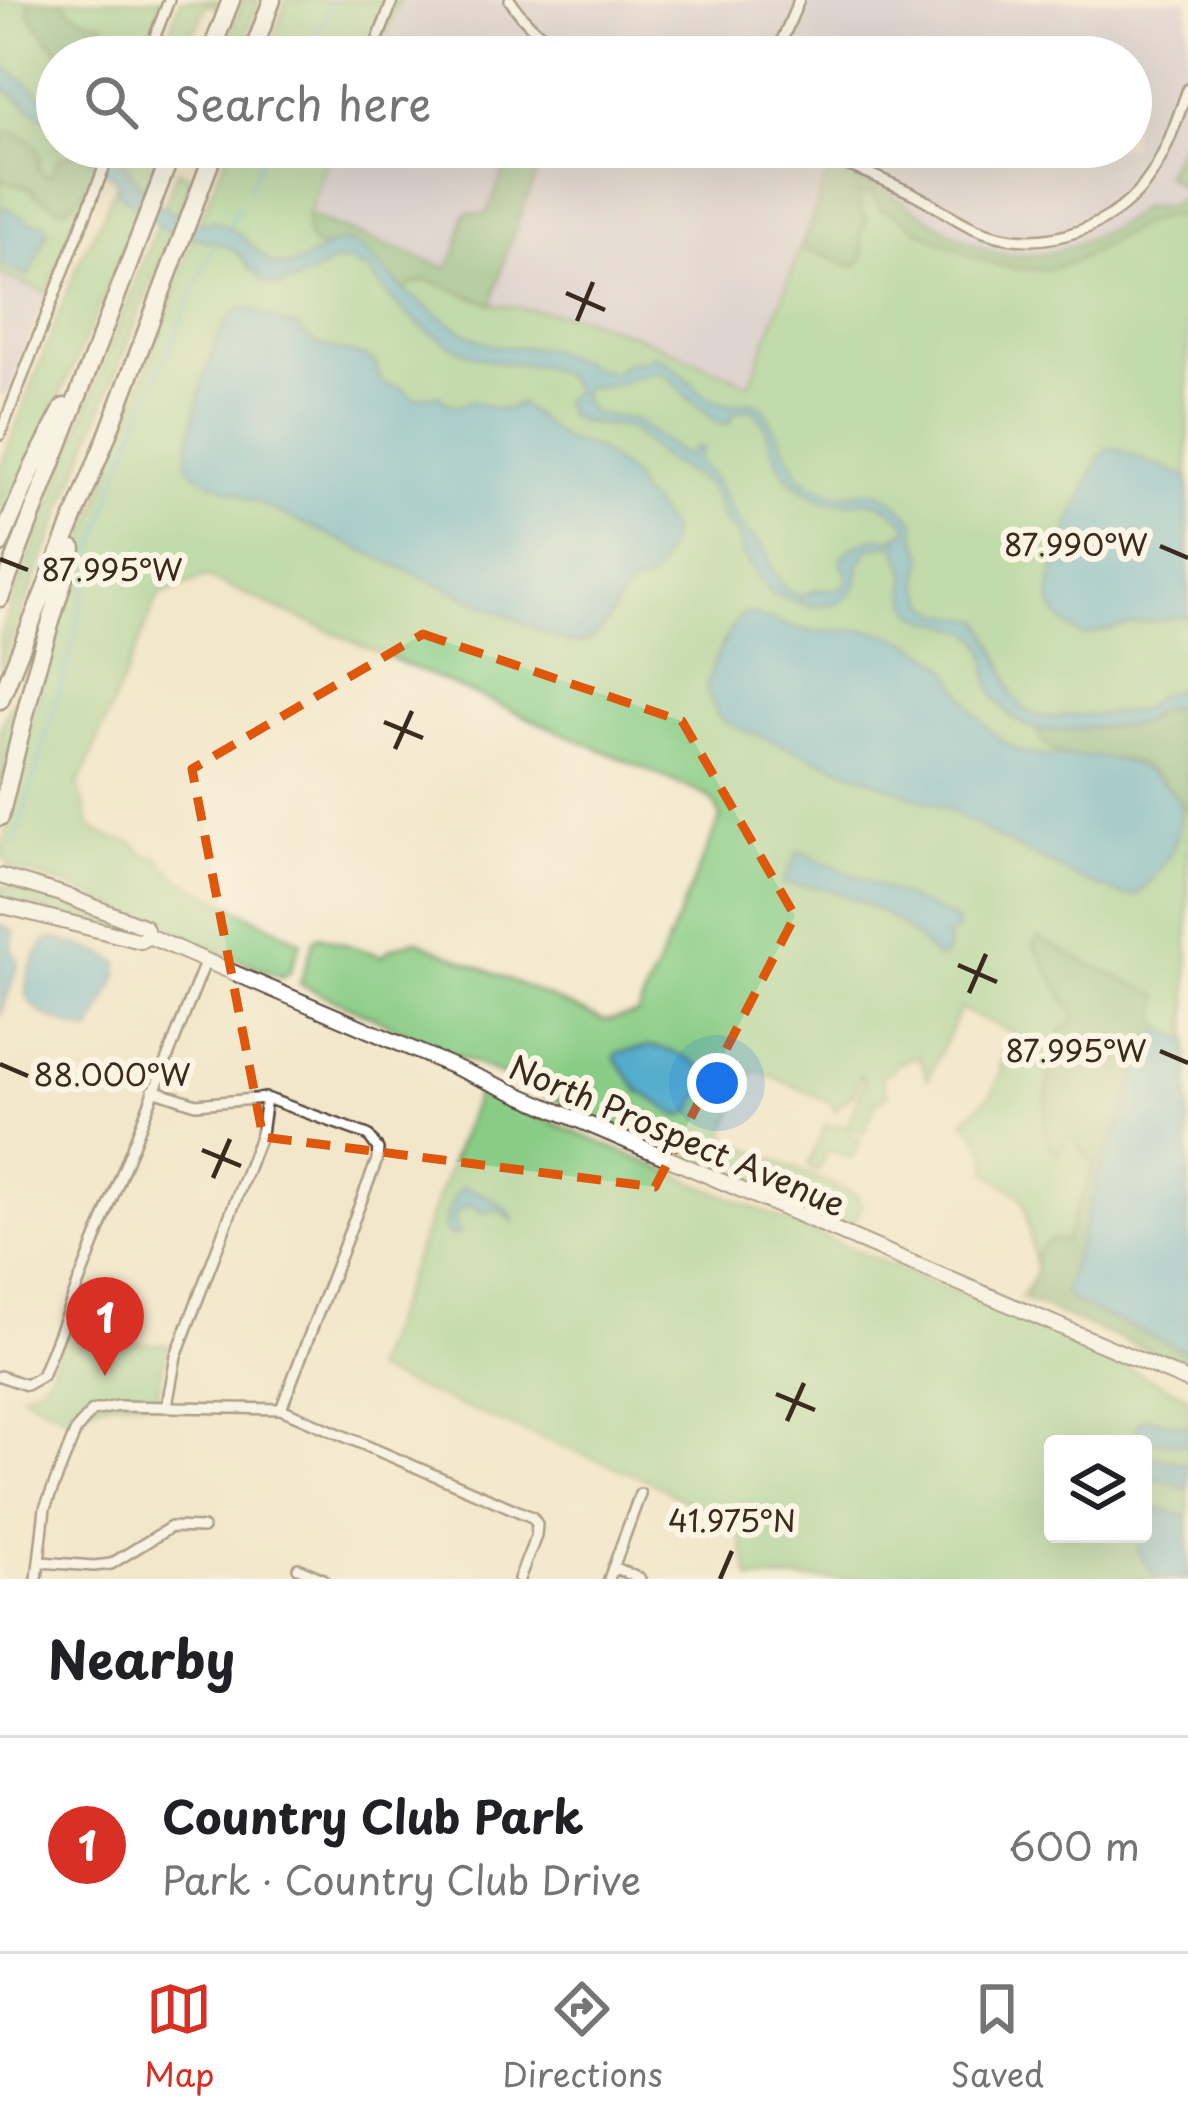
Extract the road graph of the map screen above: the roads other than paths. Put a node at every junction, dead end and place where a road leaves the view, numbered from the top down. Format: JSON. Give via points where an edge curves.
{"nodes":[{"id":1,"x":169,"y":0,"type":"edge"},
{"id":2,"x":231,"y":0,"type":"edge"},
{"id":3,"x":272,"y":0,"type":"edge"},
{"id":4,"x":393,"y":0,"type":"edge"},
{"id":5,"x":510,"y":0,"type":"edge"},
{"id":6,"x":799,"y":0,"type":"edge"},
{"id":7,"x":155,"y":36,"type":"edge"},
{"id":8,"x":217,"y":36,"type":"edge"},
{"id":9,"x":258,"y":36,"type":"edge"},
{"id":10,"x":378,"y":36,"type":"edge"},
{"id":11,"x":542,"y":36,"type":"edge"},
{"id":12,"x":784,"y":36,"type":"edge"},
{"id":13,"x":1188,"y":89,"type":"edge"},
{"id":14,"x":104,"y":168,"type":"edge"},
{"id":15,"x":166,"y":168,"type":"edge"},
{"id":16,"x":208,"y":168,"type":"edge"},
{"id":17,"x":855,"y":168,"type":"edge"},
{"id":18,"x":105,"y":326,"type":"junction"},
{"id":19,"x":0,"y":435,"type":"edge"},
{"id":20,"x":106,"y":439,"type":"junction"},
{"id":21,"x":0,"y":544,"type":"edge"},
{"id":22,"x":0,"y":598,"type":"edge"},
{"id":23,"x":0,"y":700,"type":"edge"},
{"id":24,"x":0,"y":817,"type":"edge"},
{"id":25,"x":0,"y":876,"type":"edge"},
{"id":26,"x":0,"y":905,"type":"edge"},
{"id":27,"x":148,"y":936,"type":"junction"},
{"id":28,"x":206,"y":960,"type":"junction"},
{"id":29,"x":153,"y":1090,"type":"junction"},
{"id":30,"x":266,"y":1098,"type":"junction"},
{"id":31,"x":0,"y":1376,"type":"edge"},
{"id":32,"x":1182,"y":1378,"type":"edge"},
{"id":33,"x":167,"y":1406,"type":"junction"},
{"id":34,"x":281,"y":1409,"type":"junction"},
{"id":35,"x":640,"y":1494,"type":"dead end"},
{"id":36,"x":202,"y":1528,"type":"dead end"},
{"id":37,"x":41,"y":1562,"type":"junction"},
{"id":38,"x":112,"y":1564,"type":"junction"},
{"id":39,"x":94,"y":1566,"type":"junction"},
{"id":40,"x":614,"y":1567,"type":"junction"},
{"id":41,"x":298,"y":1568,"type":"dead end"},
{"id":42,"x":38,"y":1579,"type":"edge"},
{"id":43,"x":98,"y":1579,"type":"edge"},
{"id":44,"x":115,"y":1579,"type":"edge"},
{"id":45,"x":323,"y":1579,"type":"edge"},
{"id":46,"x":519,"y":1579,"type":"edge"},
{"id":47,"x":609,"y":1579,"type":"edge"},
{"id":48,"x":640,"y":1579,"type":"edge"}],
"edges":[{"from":1,"to":7,"type":"street"},
{"from":2,"to":8,"type":"highway"},
{"from":3,"to":9,"type":"highway"},
{"from":4,"to":10,"type":"street"},
{"from":5,"to":11,"type":"street"},
{"from":6,"to":12,"type":"street"},
{"from":13,"to":17,"type":"street","via":[[1136,195],[1074,233],[987,233]]},
{"from":14,"to":19,"type":"street"},
{"from":15,"to":18,"type":"highway"},
{"from":16,"to":20,"type":"highway"},
{"from":18,"to":21,"type":"highway"},
{"from":18,"to":22,"type":"highway"},
{"from":20,"to":23,"type":"highway"},
{"from":20,"to":24,"type":"highway"},
{"from":25,"to":27,"type":"main road","name":"North Prospect Avenue","via":[[106,911],[145,927]]},
{"from":26,"to":27,"type":"main road","name":"North Prospect Avenue","via":[[141,941]]},
{"from":27,"to":28,"type":"main road","name":"North Prospect Avenue"},
{"from":28,"to":29,"type":"street"},
{"from":28,"to":32,"type":"main road","name":"North Prospect Avenue"},
{"from":29,"to":30,"type":"street","via":[[204,1104]]},
{"from":29,"to":31,"type":"street","via":[[42,1376],[19,1384]]},
{"from":30,"to":33,"type":"street","via":[[261,1134],[176,1356]]},
{"from":30,"to":34,"type":"street","via":[[368,1135],[378,1149]]},
{"from":33,"to":34,"type":"street"},
{"from":33,"to":37,"type":"street","via":[[92,1411],[80,1425],[45,1508]]},
{"from":34,"to":46,"type":"street","via":[[532,1516],[536,1536]]},
{"from":35,"to":40,"type":"street"},
{"from":36,"to":38,"type":"street","via":[[171,1527]]},
{"from":37,"to":39,"type":"street"},
{"from":37,"to":42,"type":"street"},
{"from":38,"to":39,"type":"street"},
{"from":38,"to":44,"type":"street"},
{"from":39,"to":43,"type":"street"},
{"from":40,"to":47,"type":"street"},
{"from":40,"to":48,"type":"street"},
{"from":41,"to":45,"type":"street"}]}
